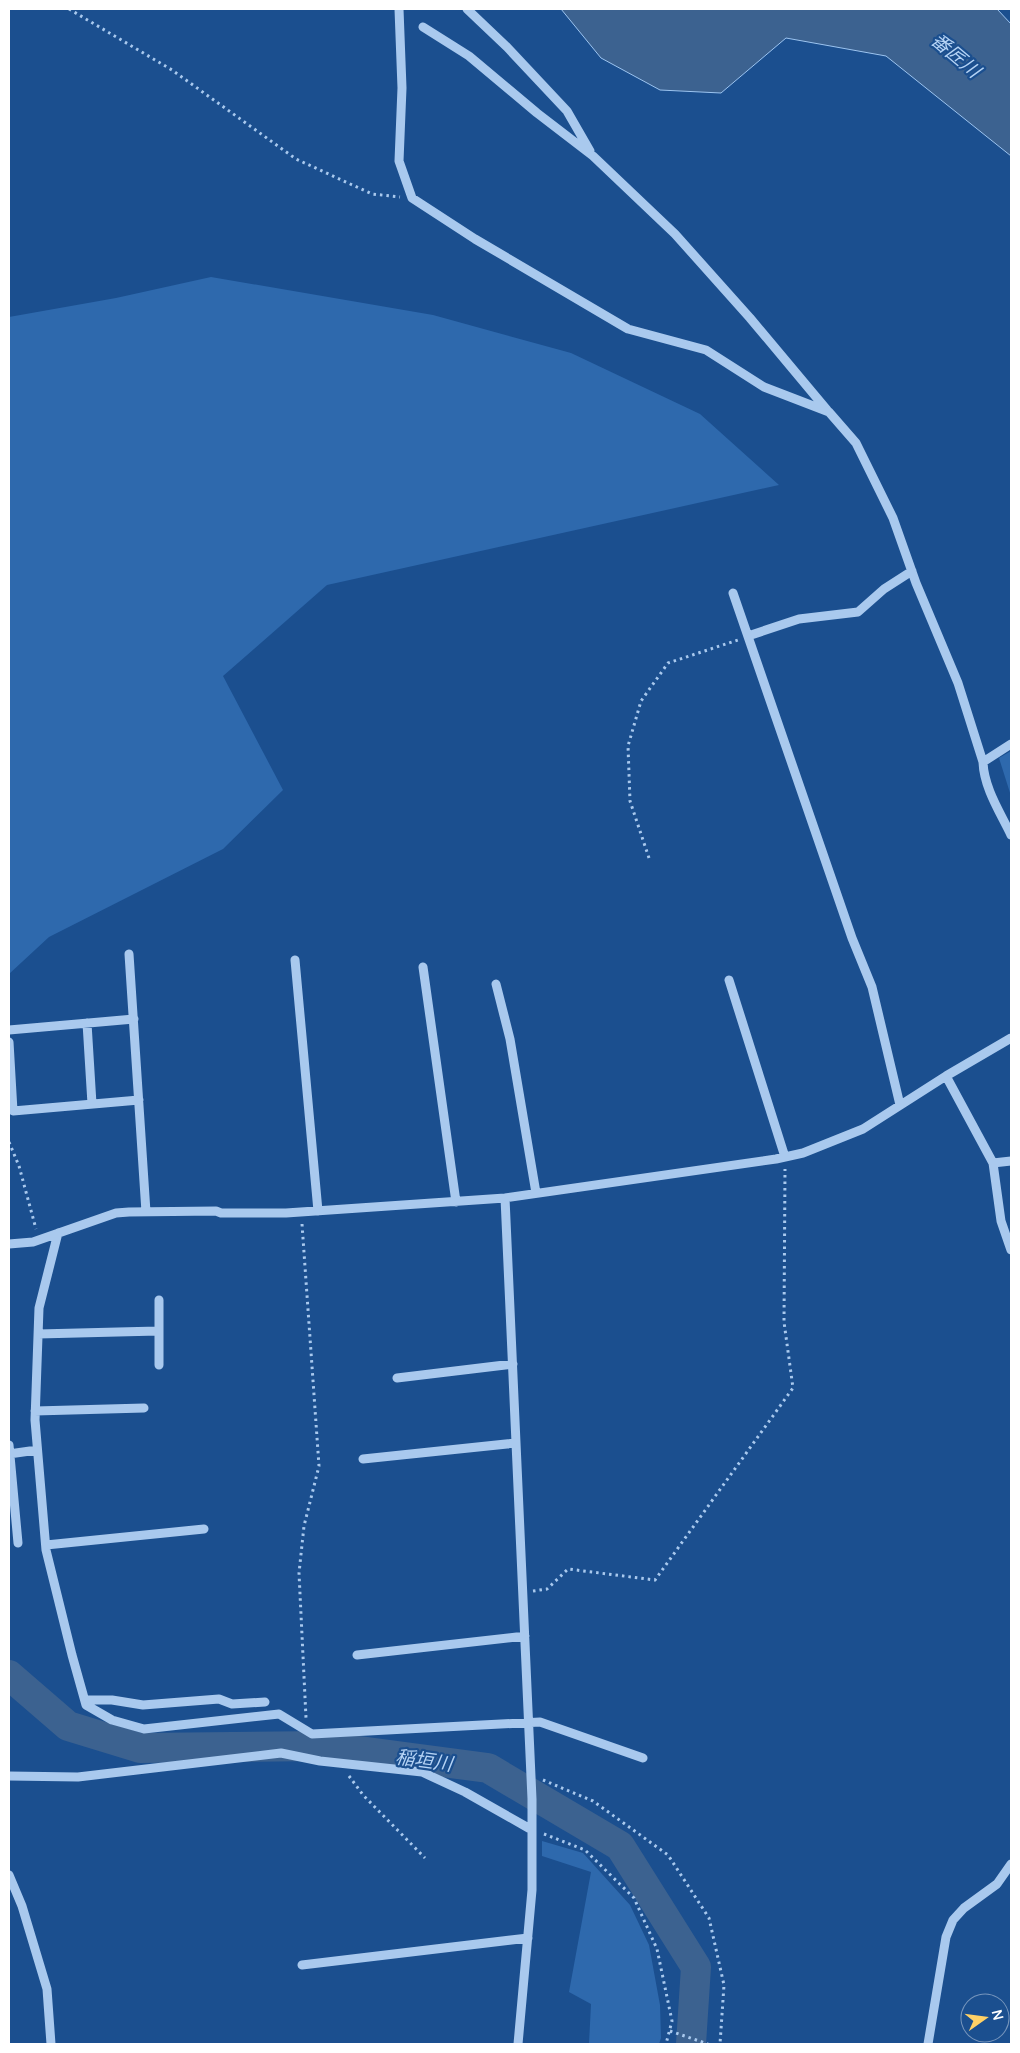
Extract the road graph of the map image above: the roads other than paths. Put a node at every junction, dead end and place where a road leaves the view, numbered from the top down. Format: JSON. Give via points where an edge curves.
{"nodes":[{"id":1,"x":399,"y":9,"type":"edge"},
{"id":2,"x":467,"y":9,"type":"edge"},
{"id":3,"x":423,"y":27,"type":"dead end"},
{"id":4,"x":593,"y":156,"type":"junction"},
{"id":5,"x":829,"y":412,"type":"junction"},
{"id":6,"x":912,"y":571,"type":"junction"},
{"id":7,"x":732,"y":593,"type":"dead end"},
{"id":8,"x":748,"y":636,"type":"junction"},
{"id":9,"x":1011,"y":744,"type":"edge"},
{"id":10,"x":983,"y":762,"type":"junction"},
{"id":11,"x":1011,"y":835,"type":"edge"},
{"id":12,"x":129,"y":954,"type":"dead end"},
{"id":13,"x":295,"y":960,"type":"dead end"},
{"id":14,"x":423,"y":967,"type":"dead end"},
{"id":15,"x":729,"y":980,"type":"dead end"},
{"id":16,"x":496,"y":984,"type":"dead end"},
{"id":17,"x":134,"y":1019,"type":"junction"},
{"id":18,"x":87,"y":1024,"type":"junction"},
{"id":19,"x":9,"y":1030,"type":"edge"},
{"id":20,"x":1011,"y":1038,"type":"edge"},
{"id":21,"x":9,"y":1042,"type":"edge"},
{"id":22,"x":946,"y":1076,"type":"junction"},
{"id":23,"x":139,"y":1100,"type":"junction"},
{"id":24,"x":92,"y":1104,"type":"junction"},
{"id":25,"x":900,"y":1105,"type":"junction"},
{"id":26,"x":785,"y":1157,"type":"junction"},
{"id":27,"x":1011,"y":1160,"type":"edge"},
{"id":28,"x":993,"y":1163,"type":"junction"},
{"id":29,"x":536,"y":1193,"type":"junction"},
{"id":30,"x":505,"y":1198,"type":"junction"},
{"id":31,"x":456,"y":1202,"type":"junction"},
{"id":32,"x":318,"y":1211,"type":"junction"},
{"id":33,"x":146,"y":1212,"type":"junction"},
{"id":34,"x":58,"y":1233,"type":"junction"},
{"id":35,"x":9,"y":1244,"type":"edge"},
{"id":36,"x":1011,"y":1250,"type":"edge"},
{"id":37,"x":160,"y":1300,"type":"dead end"},
{"id":38,"x":158,"y":1331,"type":"junction"},
{"id":39,"x":38,"y":1334,"type":"junction"},
{"id":40,"x":159,"y":1364,"type":"dead end"},
{"id":41,"x":513,"y":1364,"type":"junction"},
{"id":42,"x":397,"y":1378,"type":"dead end"},
{"id":43,"x":144,"y":1408,"type":"dead end"},
{"id":44,"x":35,"y":1411,"type":"junction"},
{"id":45,"x":516,"y":1443,"type":"junction"},
{"id":46,"x":9,"y":1445,"type":"edge"},
{"id":47,"x":37,"y":1450,"type":"junction"},
{"id":48,"x":9,"y":1454,"type":"edge"},
{"id":49,"x":363,"y":1459,"type":"dead end"},
{"id":50,"x":204,"y":1529,"type":"dead end"},
{"id":51,"x":18,"y":1543,"type":"dead end"},
{"id":52,"x":46,"y":1545,"type":"junction"},
{"id":53,"x":524,"y":1636,"type":"junction"},
{"id":54,"x":357,"y":1655,"type":"dead end"},
{"id":55,"x":85,"y":1700,"type":"junction"},
{"id":56,"x":265,"y":1702,"type":"dead end"},
{"id":57,"x":528,"y":1721,"type":"junction"},
{"id":58,"x":643,"y":1758,"type":"dead end"},
{"id":59,"x":9,"y":1776,"type":"edge"},
{"id":60,"x":532,"y":1830,"type":"junction"},
{"id":61,"x":1011,"y":1864,"type":"edge"},
{"id":62,"x":9,"y":1875,"type":"edge"},
{"id":63,"x":528,"y":1938,"type":"junction"},
{"id":64,"x":302,"y":1965,"type":"dead end"},
{"id":65,"x":51,"y":2044,"type":"edge"},
{"id":66,"x":518,"y":2044,"type":"edge"},
{"id":67,"x":928,"y":2044,"type":"edge"}],
"edges":[{"from":1,"to":5,"type":"street","via":[[402,88],[398,161],[412,198],[628,329],[706,350],[764,386]]},
{"from":2,"to":4,"type":"street","via":[[567,111]]},
{"from":3,"to":4,"type":"street","via":[[469,56]]},
{"from":4,"to":5,"type":"street","via":[[675,234]]},
{"from":5,"to":6,"type":"street","via":[[856,443],[893,518]]},
{"from":6,"to":8,"type":"street","via":[[884,589],[858,612],[799,619]]},
{"from":6,"to":10,"type":"street","via":[[958,683]]},
{"from":7,"to":8,"type":"street"},
{"from":8,"to":25,"type":"street","via":[[852,938],[872,986]]},
{"from":9,"to":10,"type":"street"},
{"from":10,"to":11,"type":"street","via":[[989,788]]},
{"from":12,"to":17,"type":"street"},
{"from":13,"to":32,"type":"street"},
{"from":14,"to":31,"type":"street"},
{"from":15,"to":26,"type":"street"},
{"from":16,"to":29,"type":"street","via":[[510,1039]]},
{"from":17,"to":18,"type":"street"},
{"from":17,"to":23,"type":"street"},
{"from":18,"to":19,"type":"street"},
{"from":18,"to":24,"type":"street"},
{"from":20,"to":22,"type":"street"},
{"from":21,"to":24,"type":"street","via":[[13,1111]]},
{"from":22,"to":25,"type":"street"},
{"from":22,"to":28,"type":"street"},
{"from":23,"to":24,"type":"street"},
{"from":23,"to":33,"type":"street"},
{"from":25,"to":26,"type":"street","via":[[863,1129]]},
{"from":26,"to":29,"type":"street"},
{"from":27,"to":28,"type":"street"},
{"from":28,"to":36,"type":"street","via":[[1001,1221]]},
{"from":29,"to":30,"type":"street"},
{"from":30,"to":31,"type":"street"},
{"from":30,"to":41,"type":"street"},
{"from":31,"to":32,"type":"street"},
{"from":32,"to":33,"type":"street"},
{"from":33,"to":34,"type":"street","via":[[116,1213]]},
{"from":34,"to":35,"type":"street"},
{"from":34,"to":39,"type":"street","via":[[39,1308]]},
{"from":37,"to":38,"type":"street"},
{"from":38,"to":39,"type":"street"},
{"from":38,"to":40,"type":"street"},
{"from":39,"to":44,"type":"street"},
{"from":41,"to":42,"type":"street"},
{"from":41,"to":45,"type":"street"},
{"from":43,"to":44,"type":"street"},
{"from":44,"to":47,"type":"street"},
{"from":45,"to":49,"type":"street"},
{"from":45,"to":53,"type":"street"},
{"from":46,"to":48,"type":"street"},
{"from":47,"to":48,"type":"street"},
{"from":47,"to":52,"type":"street"},
{"from":48,"to":51,"type":"street"},
{"from":50,"to":52,"type":"street"},
{"from":52,"to":55,"type":"street"},
{"from":53,"to":54,"type":"street"},
{"from":53,"to":57,"type":"street"},
{"from":55,"to":56,"type":"street","via":[[143,1705],[219,1698],[232,1704]]},
{"from":55,"to":57,"type":"street","via":[[86,1704],[112,1720],[144,1729],[279,1714],[312,1734]]},
{"from":57,"to":58,"type":"street","via":[[540,1722]]},
{"from":57,"to":60,"type":"street"},
{"from":59,"to":60,"type":"street","via":[[78,1777],[281,1753],[422,1772],[466,1792]]},
{"from":60,"to":63,"type":"street"},
{"from":61,"to":67,"type":"street","via":[[997,1884],[953,1920],[946,1937]]},
{"from":62,"to":65,"type":"street","via":[[22,1906],[47,1989]]},
{"from":63,"to":64,"type":"street"},
{"from":63,"to":66,"type":"street"}]}
